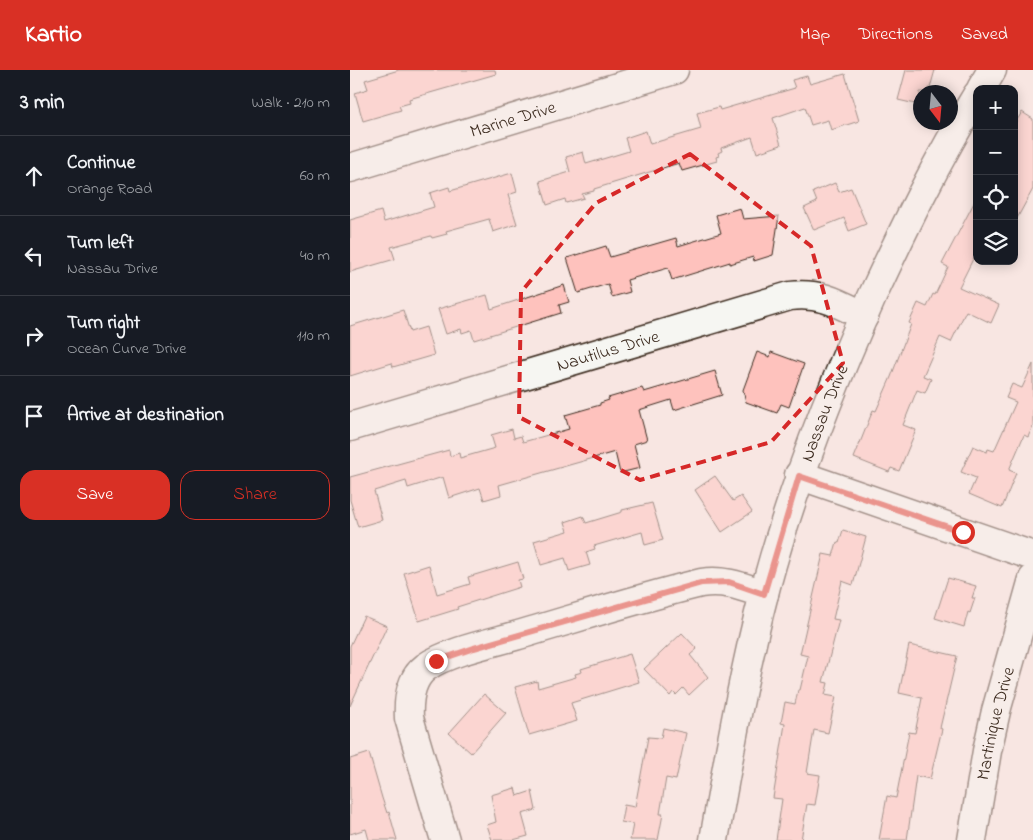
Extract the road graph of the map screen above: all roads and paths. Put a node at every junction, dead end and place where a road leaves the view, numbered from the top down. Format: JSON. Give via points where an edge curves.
{"nodes":[{"id":1,"x":674,"y":70,"type":"edge"},
{"id":2,"x":992,"y":70,"type":"edge"},
{"id":3,"x":983,"y":85,"type":"edge"},
{"id":4,"x":973,"y":101,"type":"edge"},
{"id":5,"x":350,"y":168,"type":"edge"},
{"id":6,"x":864,"y":316,"type":"junction"},
{"id":7,"x":350,"y":427,"type":"edge"},
{"id":8,"x":799,"y":476,"type":"junction"},
{"id":9,"x":1033,"y":556,"type":"edge"},
{"id":10,"x":1033,"y":579,"type":"edge"},
{"id":11,"x":764,"y":594,"type":"junction"},
{"id":12,"x":446,"y":840,"type":"edge"},
{"id":13,"x":714,"y":840,"type":"edge"},
{"id":14,"x":972,"y":840,"type":"edge"}],
"edges":[{"from":1,"to":5,"type":"street","name":"Marine Drive"},
{"from":2,"to":3,"type":"street"},
{"from":4,"to":6,"type":"street","name":"Nassau Drive","via":[[924,188]]},
{"from":6,"to":7,"type":"street","name":"Nautilus Drive","via":[[822,297],[807,294],[790,296]]},
{"from":6,"to":8,"type":"street","name":"Nassau Drive"},
{"from":8,"to":9,"type":"street"},
{"from":8,"to":11,"type":"street","name":"Nassau Drive"},
{"from":10,"to":14,"type":"street","name":"Martinique Drive","via":[[996,711]]},
{"from":11,"to":12,"type":"street","via":[[729,582],[701,583],[474,648],[426,667],[413,682],[409,718]]},
{"from":11,"to":13,"type":"street","name":"Nassau Drive","via":[[736,715]]}]}
